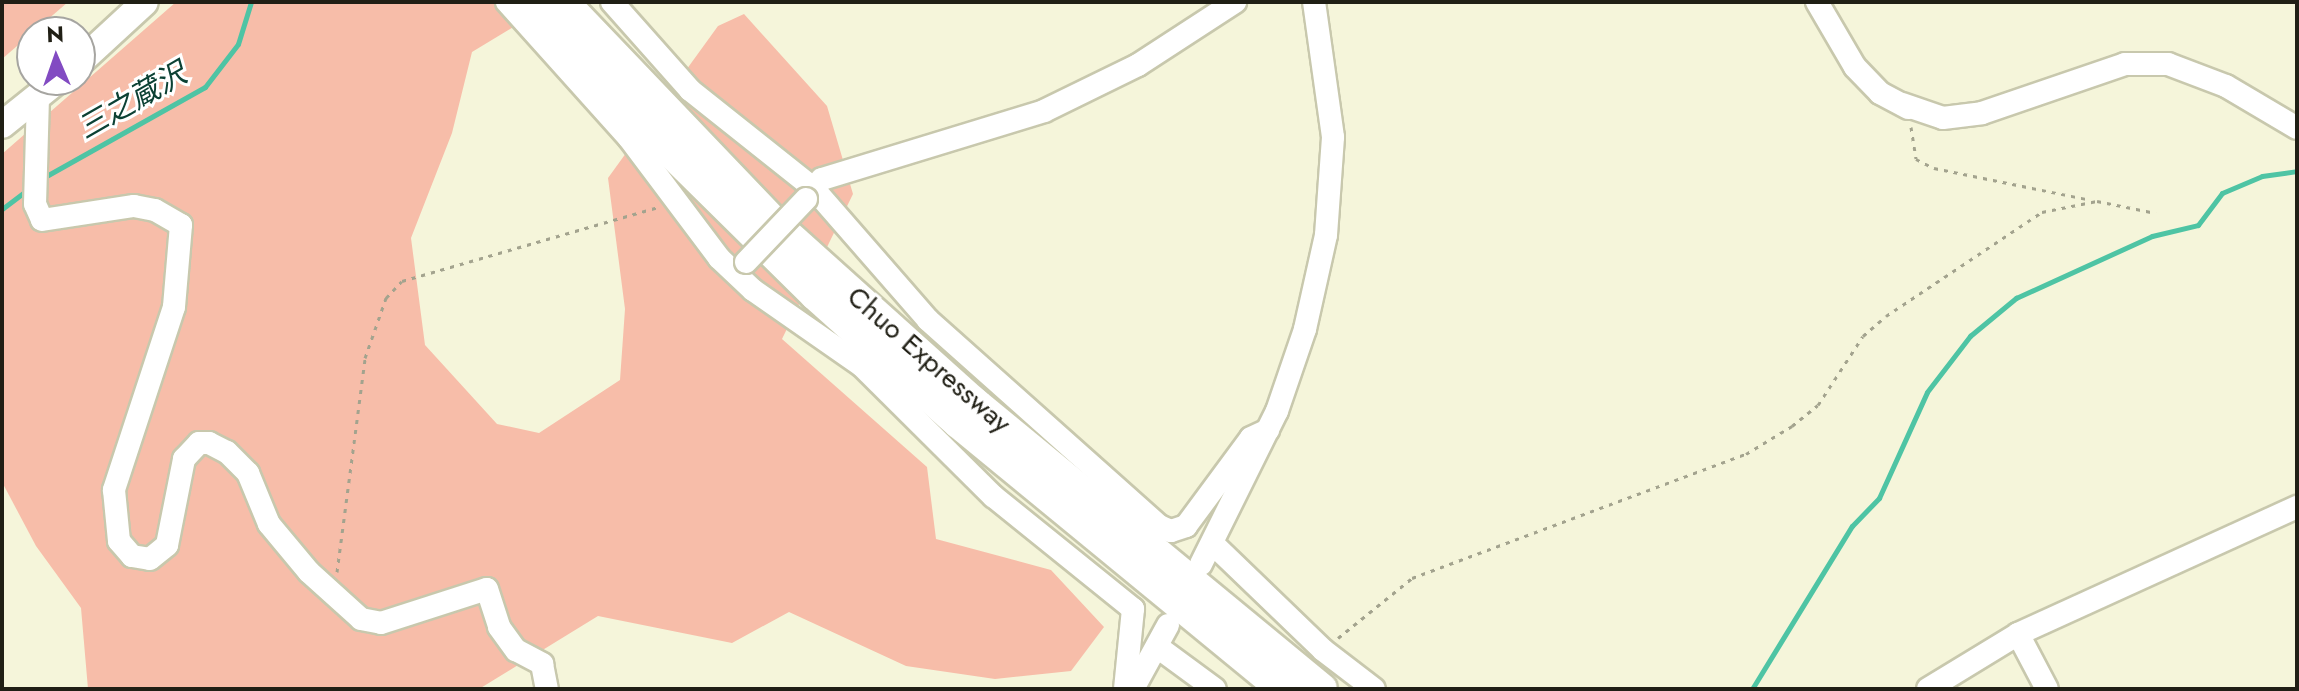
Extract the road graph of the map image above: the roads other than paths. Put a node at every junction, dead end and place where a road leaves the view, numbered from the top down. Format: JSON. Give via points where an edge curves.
{"nodes":[{"id":1,"x":145,"y":2,"type":"edge"},
{"id":2,"x":507,"y":2,"type":"edge"},
{"id":3,"x":612,"y":2,"type":"edge"},
{"id":4,"x":1235,"y":2,"type":"edge"},
{"id":5,"x":1314,"y":2,"type":"edge"},
{"id":6,"x":1817,"y":2,"type":"edge"},
{"id":7,"x":545,"y":4,"type":"edge"},
{"id":8,"x":96,"y":47,"type":"edge"},
{"id":9,"x":38,"y":96,"type":"edge"},
{"id":10,"x":47,"y":96,"type":"edge"},
{"id":11,"x":2,"y":125,"type":"edge"},
{"id":12,"x":2297,"y":128,"type":"edge"},
{"id":13,"x":810,"y":193,"type":"junction"},
{"id":14,"x":741,"y":267,"type":"junction"},
{"id":15,"x":1268,"y":430,"type":"junction"},
{"id":16,"x":2297,"y":507,"type":"edge"},
{"id":17,"x":1213,"y":544,"type":"junction"},
{"id":18,"x":1201,"y":564,"type":"dead end"},
{"id":19,"x":1168,"y":625,"type":"dead end"},
{"id":20,"x":2018,"y":634,"type":"junction"},
{"id":21,"x":1159,"y":648,"type":"junction"},
{"id":22,"x":547,"y":689,"type":"edge"},
{"id":23,"x":1125,"y":689,"type":"edge"},
{"id":24,"x":1133,"y":689,"type":"edge"},
{"id":25,"x":1215,"y":689,"type":"edge"},
{"id":26,"x":1282,"y":689,"type":"edge"},
{"id":27,"x":1322,"y":689,"type":"edge"},
{"id":28,"x":1374,"y":689,"type":"edge"},
{"id":29,"x":1928,"y":689,"type":"edge"},
{"id":30,"x":2047,"y":689,"type":"edge"}],
"edges":[{"from":1,"to":8,"type":"main road"},
{"from":2,"to":14,"type":"street","via":[[629,138],[719,258]]},
{"from":3,"to":13,"type":"street","via":[[690,90]]},
{"from":4,"to":13,"type":"street","via":[[1138,65],[1044,111],[1001,128],[870,162],[822,179]]},
{"from":5,"to":15,"type":"street","via":[[1333,137],[1333,182],[1305,329]]},
{"from":6,"to":12,"type":"street","via":[[1855,67],[1880,93],[1943,118],[1982,113],[2125,64],[2168,64],[2226,86]]},
{"from":7,"to":26,"type":"highway","name":"Chuo Expressway","via":[[666,148],[815,295],[970,433]]},
{"from":7,"to":27,"type":"highway","name":"Chuo Expressway","via":[[779,227],[973,401]]},
{"from":9,"to":11,"type":"main road"},
{"from":10,"to":22,"type":"street","via":[[35,204],[42,220],[134,206],[155,210],[181,225],[174,307],[114,490],[119,541],[132,556],[150,559],[167,545],[184,459],[199,443],[209,443],[248,473],[269,524],[361,619],[381,623],[487,589],[499,627],[516,650],[542,664]]},
{"from":13,"to":14,"type":"street","bridge":true},
{"from":13,"to":15,"type":"street","via":[[928,320],[1159,526],[1171,531],[1186,526],[1251,438]]},
{"from":14,"to":23,"type":"street","via":[[753,290],[862,366],[993,496],[1133,609]]},
{"from":15,"to":17,"type":"street"},
{"from":16,"to":20,"type":"street"},
{"from":17,"to":18,"type":"street"},
{"from":17,"to":28,"type":"street","via":[[1323,650]]},
{"from":19,"to":21,"type":"street"},
{"from":20,"to":29,"type":"street"},
{"from":20,"to":30,"type":"street"},
{"from":21,"to":24,"type":"street"},
{"from":21,"to":25,"type":"street"}]}
